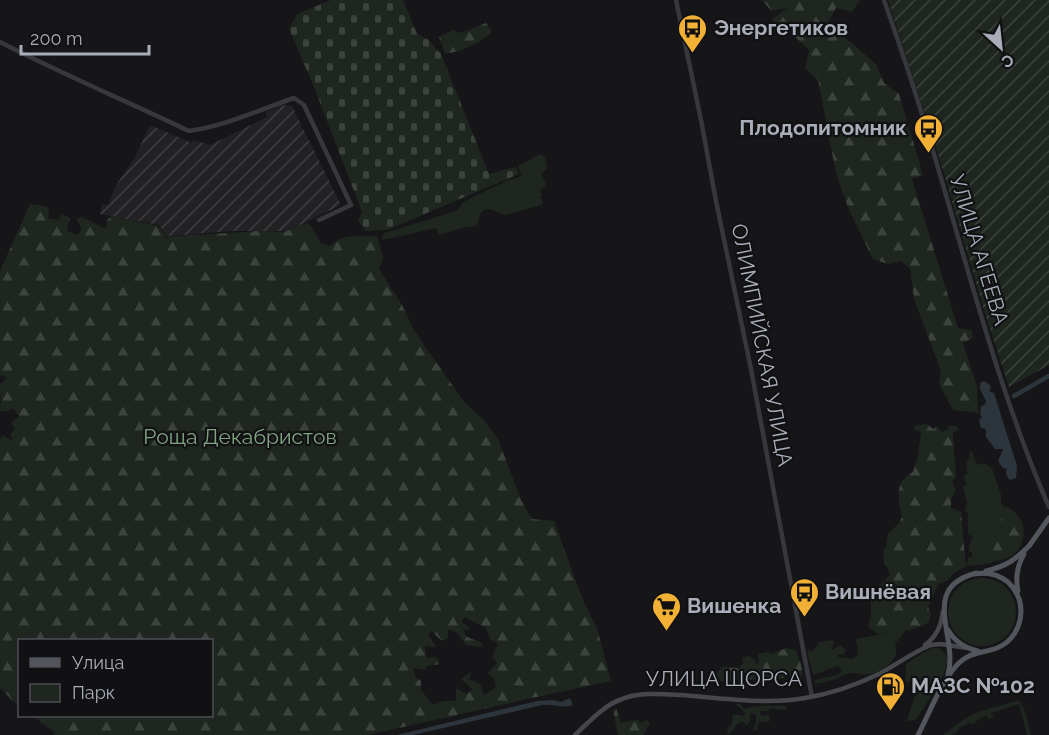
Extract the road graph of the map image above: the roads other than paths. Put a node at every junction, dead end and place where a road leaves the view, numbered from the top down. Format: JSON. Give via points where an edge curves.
{"nodes":[{"id":1,"x":676,"y":0,"type":"edge"},
{"id":2,"x":884,"y":0,"type":"edge"},
{"id":3,"x":0,"y":42,"type":"edge"},
{"id":4,"x":319,"y":220,"type":"dead end"},
{"id":5,"x":1049,"y":507,"type":"edge"},
{"id":6,"x":1049,"y":518,"type":"edge"},
{"id":7,"x":1030,"y":545,"type":"junction"},
{"id":8,"x":974,"y":574,"type":"junction"},
{"id":9,"x":1020,"y":600,"type":"junction"},
{"id":10,"x":943,"y":608,"type":"junction"},
{"id":11,"x":944,"y":622,"type":"junction"},
{"id":12,"x":948,"y":645,"type":"junction"},
{"id":13,"x":970,"y":649,"type":"junction"},
{"id":14,"x":983,"y":651,"type":"junction"},
{"id":15,"x":914,"y":654,"type":"junction"},
{"id":16,"x":944,"y":684,"type":"junction"},
{"id":17,"x":812,"y":697,"type":"junction"},
{"id":18,"x":575,"y":735,"type":"edge"},
{"id":19,"x":918,"y":735,"type":"edge"}],
"edges":[{"from":1,"to":17,"type":"street","name":"ОЛИМПИЙСКАЯ УЛИЦА"},
{"from":2,"to":5,"type":"street","name":"УЛИЦА АГЕЕВА","via":[[1000,374]]},
{"from":3,"to":4,"type":"street","via":[[189,131],[226,123],[294,98],[304,105],[351,205]]},
{"from":6,"to":7,"type":"main road"},
{"from":7,"to":8,"type":"main road","via":[[1005,566]]},
{"from":7,"to":9,"type":"main road","via":[[1017,570]]},
{"from":8,"to":9,"type":"main road","via":[[1000,577],[1011,585]]},
{"from":8,"to":10,"type":"main road","via":[[953,586]]},
{"from":9,"to":14,"type":"main road","via":[[1021,617],[1013,635],[1000,646]]},
{"from":10,"to":11,"type":"main road"},
{"from":10,"to":15,"type":"main road","via":[[935,635]]},
{"from":11,"to":12,"type":"main road"},
{"from":11,"to":13,"type":"main road","via":[[954,638]]},
{"from":12,"to":13,"type":"main road"},
{"from":12,"to":15,"type":"main road","via":[[931,645]]},
{"from":12,"to":16,"type":"main road","via":[[950,665]]},
{"from":13,"to":14,"type":"main road"},
{"from":14,"to":16,"type":"main road","via":[[961,662]]},
{"from":15,"to":17,"type":"main road","name":"УЛИЦА ЩОРСА","via":[[866,680]]},
{"from":16,"to":19,"type":"main road"},
{"from":17,"to":18,"type":"main road","name":"УЛИЦА ЩОРСА","via":[[770,701],[641,694],[620,699]]}]}
